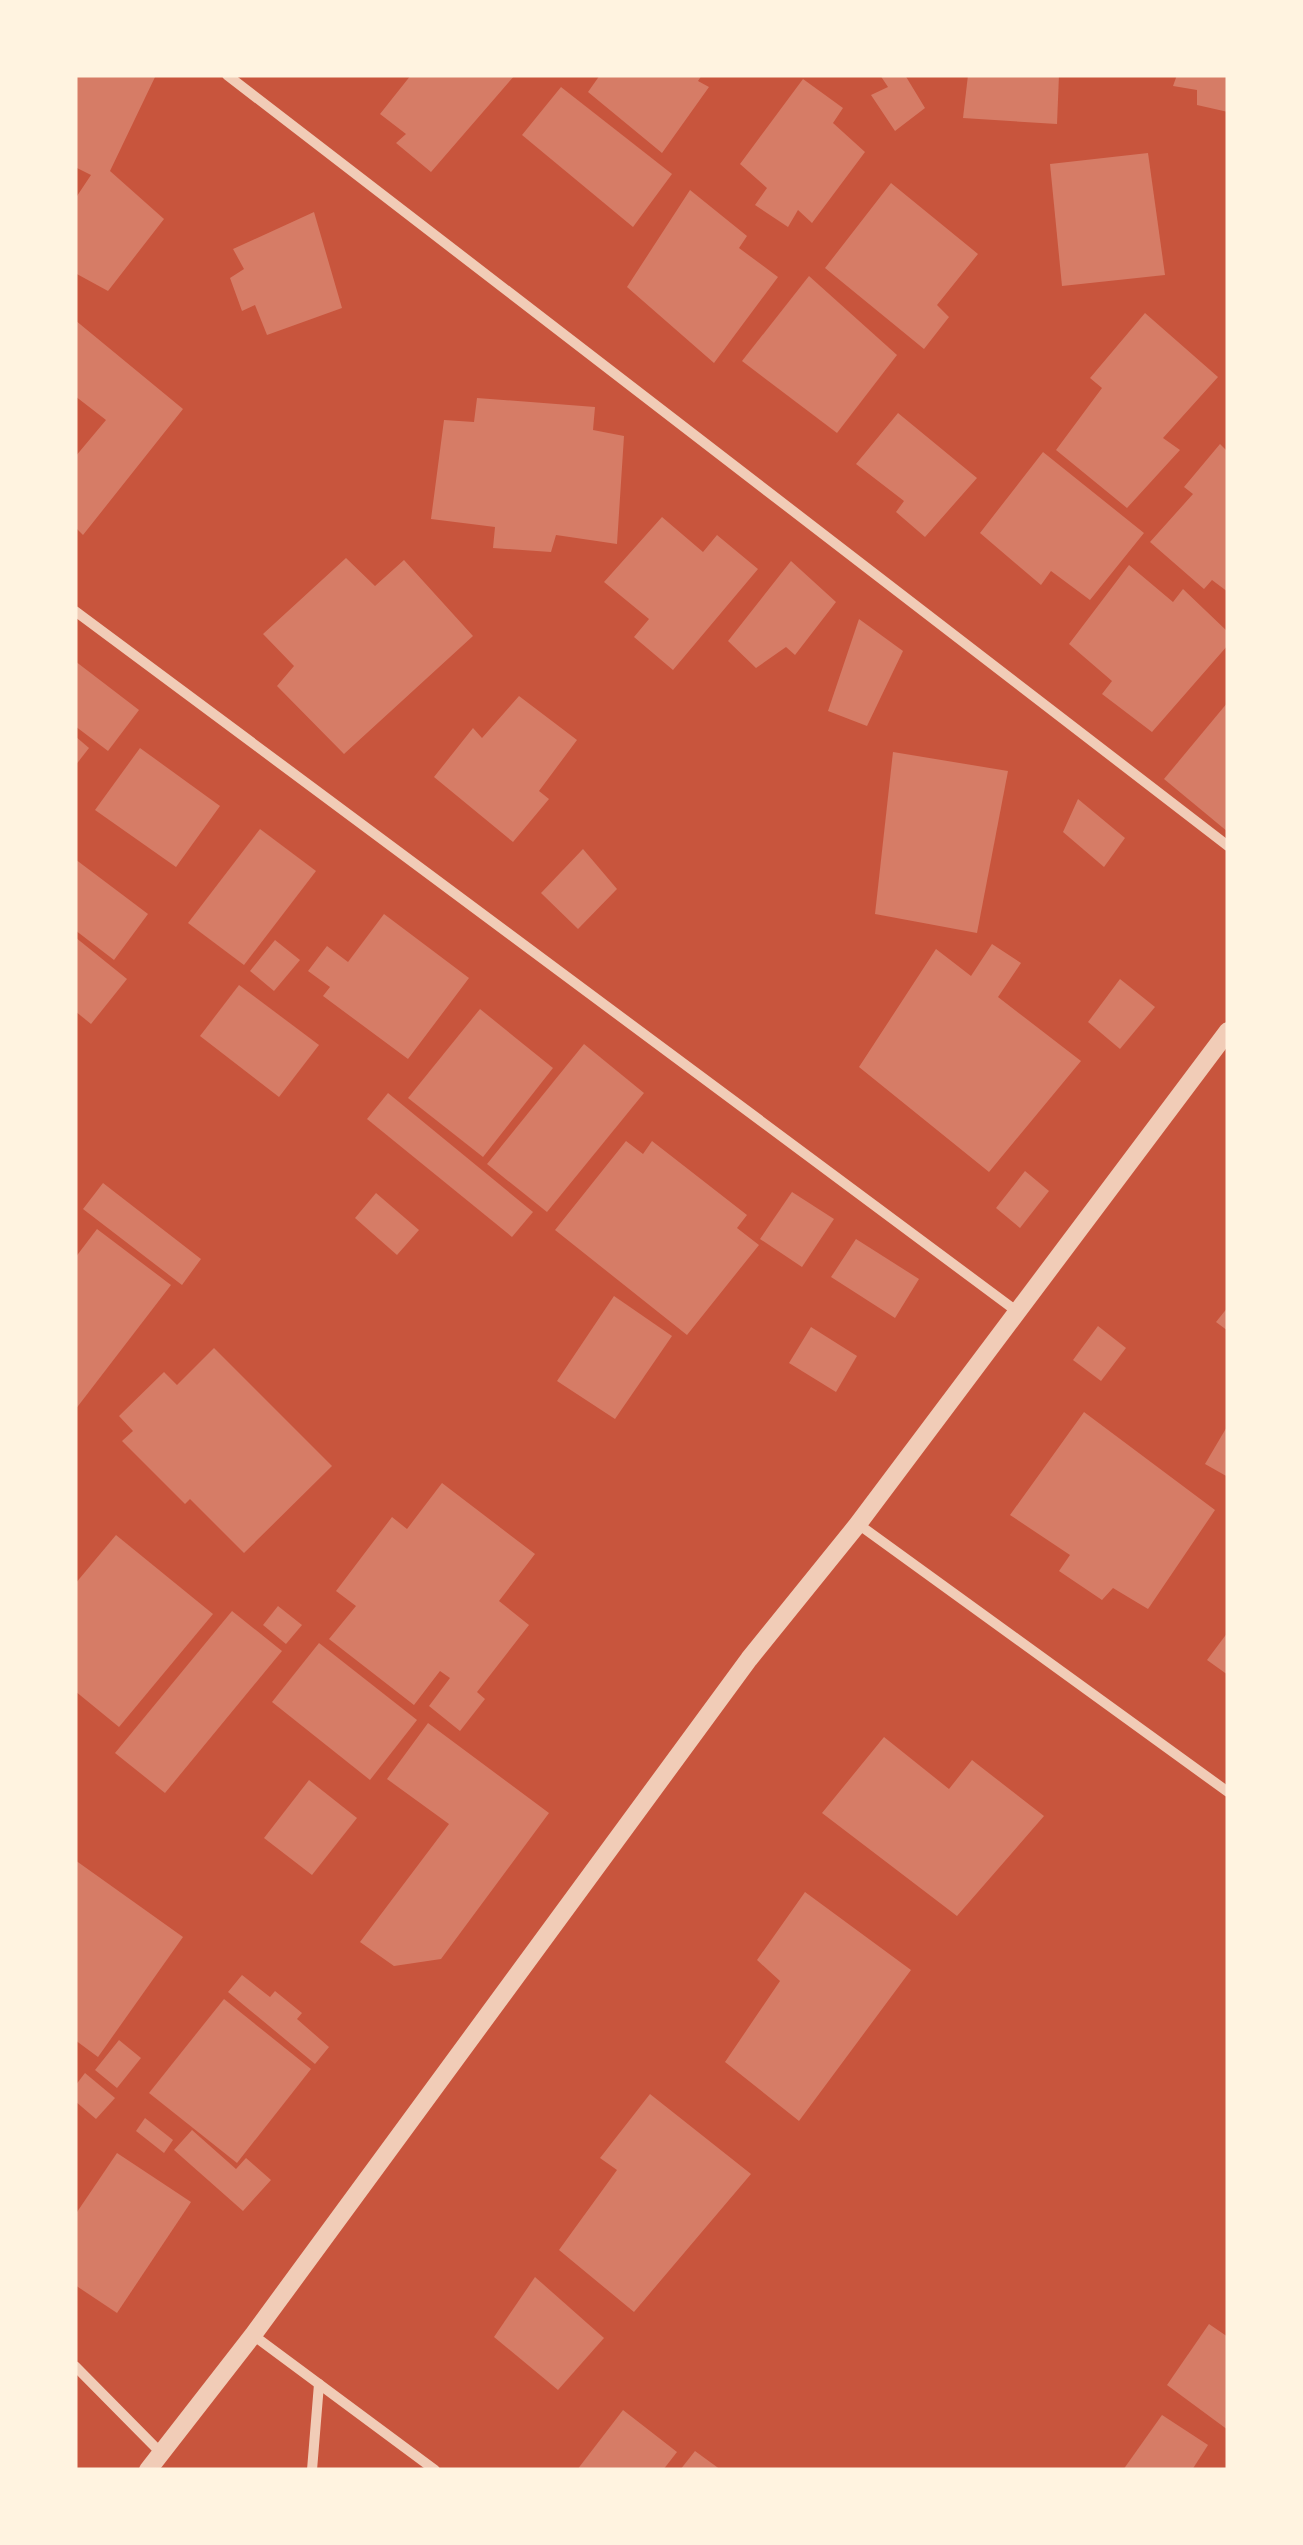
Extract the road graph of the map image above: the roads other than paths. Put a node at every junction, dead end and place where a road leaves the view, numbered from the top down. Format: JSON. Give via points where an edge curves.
{"nodes":[{"id":1,"x":227,"y":75,"type":"edge"},
{"id":2,"x":75,"y":611,"type":"edge"},
{"id":3,"x":1228,"y":846,"type":"edge"},
{"id":4,"x":1228,"y":1030,"type":"edge"},
{"id":5,"x":1014,"y":1310,"type":"junction"},
{"id":6,"x":858,"y":1524,"type":"junction"},
{"id":7,"x":1228,"y":1792,"type":"edge"},
{"id":8,"x":253,"y":2335,"type":"junction"},
{"id":9,"x":75,"y":2366,"type":"edge"},
{"id":10,"x":319,"y":2384,"type":"junction"},
{"id":11,"x":161,"y":2453,"type":"junction"},
{"id":12,"x":148,"y":2470,"type":"edge"},
{"id":13,"x":312,"y":2470,"type":"edge"},
{"id":14,"x":435,"y":2470,"type":"edge"}],
"edges":[{"from":1,"to":3,"type":"street"},
{"from":2,"to":5,"type":"street"},
{"from":4,"to":5,"type":"street"},
{"from":5,"to":6,"type":"street"},
{"from":6,"to":7,"type":"street"},
{"from":6,"to":8,"type":"street","via":[[749,1659]]},
{"from":8,"to":10,"type":"street"},
{"from":8,"to":11,"type":"street"},
{"from":9,"to":11,"type":"street"},
{"from":10,"to":13,"type":"street"},
{"from":10,"to":14,"type":"street"},
{"from":11,"to":12,"type":"street"}]}
